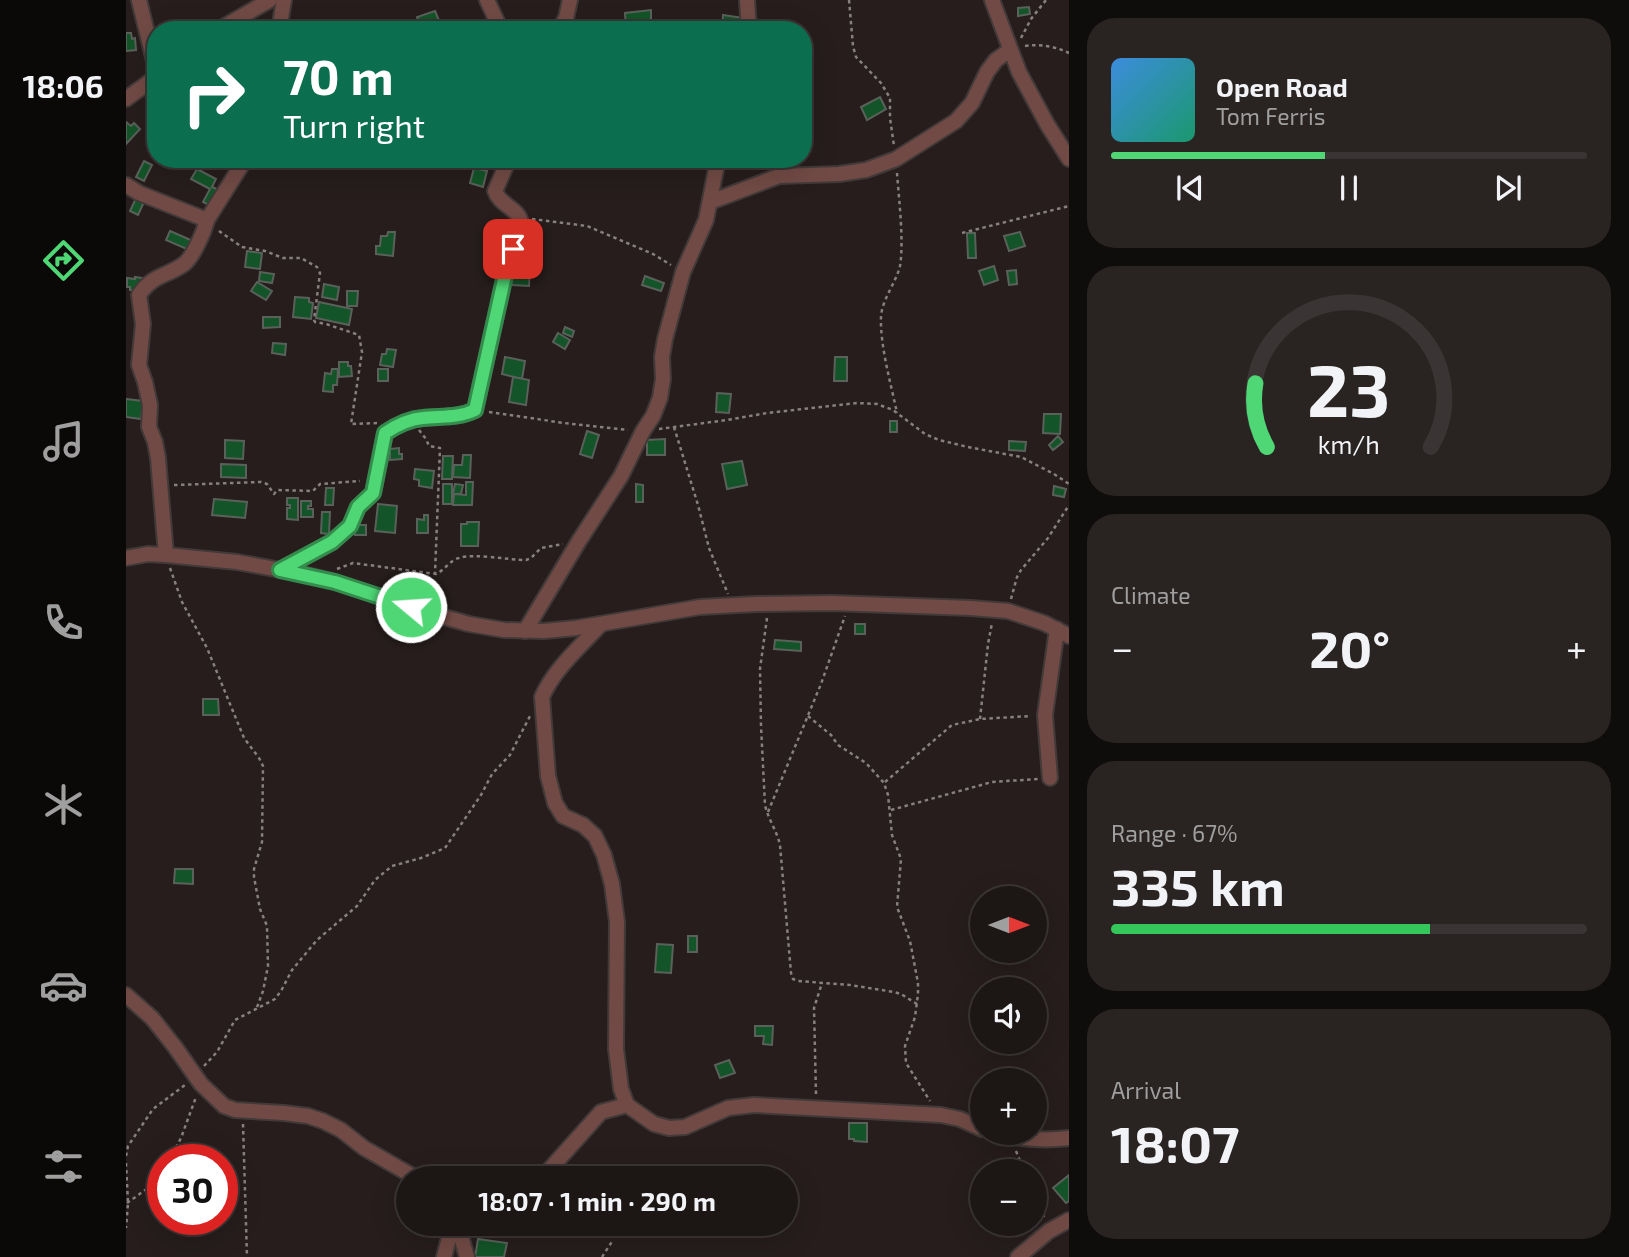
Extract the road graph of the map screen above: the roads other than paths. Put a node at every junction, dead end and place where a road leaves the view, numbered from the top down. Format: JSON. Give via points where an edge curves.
{"nodes":[{"id":1,"x":139,"y":0,"type":"edge"},
{"id":2,"x":270,"y":0,"type":"edge"},
{"id":3,"x":284,"y":0,"type":"edge"},
{"id":4,"x":487,"y":0,"type":"edge"},
{"id":5,"x":570,"y":0,"type":"edge"},
{"id":6,"x":747,"y":0,"type":"edge"},
{"id":7,"x":992,"y":0,"type":"edge"},
{"id":8,"x":234,"y":21,"type":"edge"},
{"id":9,"x":280,"y":21,"type":"edge"},
{"id":10,"x":498,"y":21,"type":"edge"},
{"id":11,"x":564,"y":21,"type":"edge"},
{"id":12,"x":748,"y":21,"type":"edge"},
{"id":13,"x":147,"y":32,"type":"edge"},
{"id":14,"x":1013,"y":49,"type":"junction"},
{"id":15,"x":147,"y":83,"type":"edge"},
{"id":16,"x":126,"y":99,"type":"edge"},
{"id":17,"x":1069,"y":159,"type":"edge"},
{"id":18,"x":240,"y":168,"type":"edge"},
{"id":19,"x":505,"y":168,"type":"edge"},
{"id":20,"x":716,"y":168,"type":"edge"},
{"id":21,"x":126,"y":185,"type":"edge"},
{"id":22,"x":710,"y":202,"type":"junction"},
{"id":23,"x":206,"y":224,"type":"junction"},
{"id":24,"x":166,"y":555,"type":"junction"},
{"id":25,"x":126,"y":558,"type":"edge"},
{"id":26,"x":280,"y":570,"type":"junction"},
{"id":27,"x":600,"y":625,"type":"junction"},
{"id":28,"x":525,"y":631,"type":"junction"},
{"id":29,"x":1063,"y":633,"type":"edge"},
{"id":30,"x":1050,"y":778,"type":"road end"},
{"id":31,"x":126,"y":995,"type":"edge"},
{"id":32,"x":626,"y":1105,"type":"junction"},
{"id":33,"x":970,"y":1124,"type":"edge"},
{"id":34,"x":1069,"y":1138,"type":"edge"},
{"id":35,"x":1047,"y":1140,"type":"edge"},
{"id":36,"x":396,"y":1166,"type":"edge"},
{"id":37,"x":553,"y":1166,"type":"edge"},
{"id":38,"x":1069,"y":1220,"type":"edge"},
{"id":39,"x":451,"y":1236,"type":"edge"},
{"id":40,"x":460,"y":1236,"type":"edge"},
{"id":41,"x":444,"y":1257,"type":"edge"},
{"id":42,"x":467,"y":1257,"type":"edge"},
{"id":43,"x":1018,"y":1257,"type":"edge"}],
"edges":[{"from":1,"to":13,"type":"street"},
{"from":2,"to":8,"type":"street"},
{"from":3,"to":9,"type":"street"},
{"from":4,"to":10,"type":"street"},
{"from":5,"to":11,"type":"street"},
{"from":6,"to":12,"type":"street"},
{"from":7,"to":14,"type":"street"},
{"from":14,"to":17,"type":"street","via":[[1019,72]]},
{"from":14,"to":22,"type":"street","via":[[996,60],[972,103],[956,121],[896,159],[866,170],[779,176]]},
{"from":15,"to":16,"type":"street"},
{"from":18,"to":23,"type":"street"},
{"from":19,"to":26,"type":"street","via":[[496,197],[521,223],[475,410],[419,418],[385,433],[373,493],[358,507],[350,526],[332,542]]},
{"from":20,"to":22,"type":"street"},
{"from":21,"to":23,"type":"street"},
{"from":22,"to":28,"type":"street","via":[[683,272],[665,339],[663,379],[653,416]]},
{"from":23,"to":24,"type":"street","via":[[190,258],[154,279],[139,295],[143,324],[139,365],[150,405]]},
{"from":24,"to":25,"type":"street"},
{"from":24,"to":26,"type":"street"},
{"from":26,"to":28,"type":"street","via":[[335,582],[469,624]]},
{"from":27,"to":28,"type":"street"},
{"from":27,"to":29,"type":"street","via":[[699,607],[850,603],[1001,610]]},
{"from":27,"to":32,"type":"street","via":[[558,670],[542,697],[548,776],[555,803],[563,816],[595,836],[612,884],[617,922],[617,1049]]},
{"from":29,"to":30,"type":"street","via":[[1045,715]]},
{"from":31,"to":36,"type":"street","via":[[152,1018],[224,1107],[323,1121]]},
{"from":32,"to":33,"type":"street","via":[[654,1124],[669,1128],[685,1127],[740,1105],[941,1115]]},
{"from":32,"to":37,"type":"street","via":[[601,1112]]},
{"from":34,"to":35,"type":"street"},
{"from":38,"to":43,"type":"street"},
{"from":39,"to":41,"type":"street"},
{"from":40,"to":42,"type":"street"}]}
